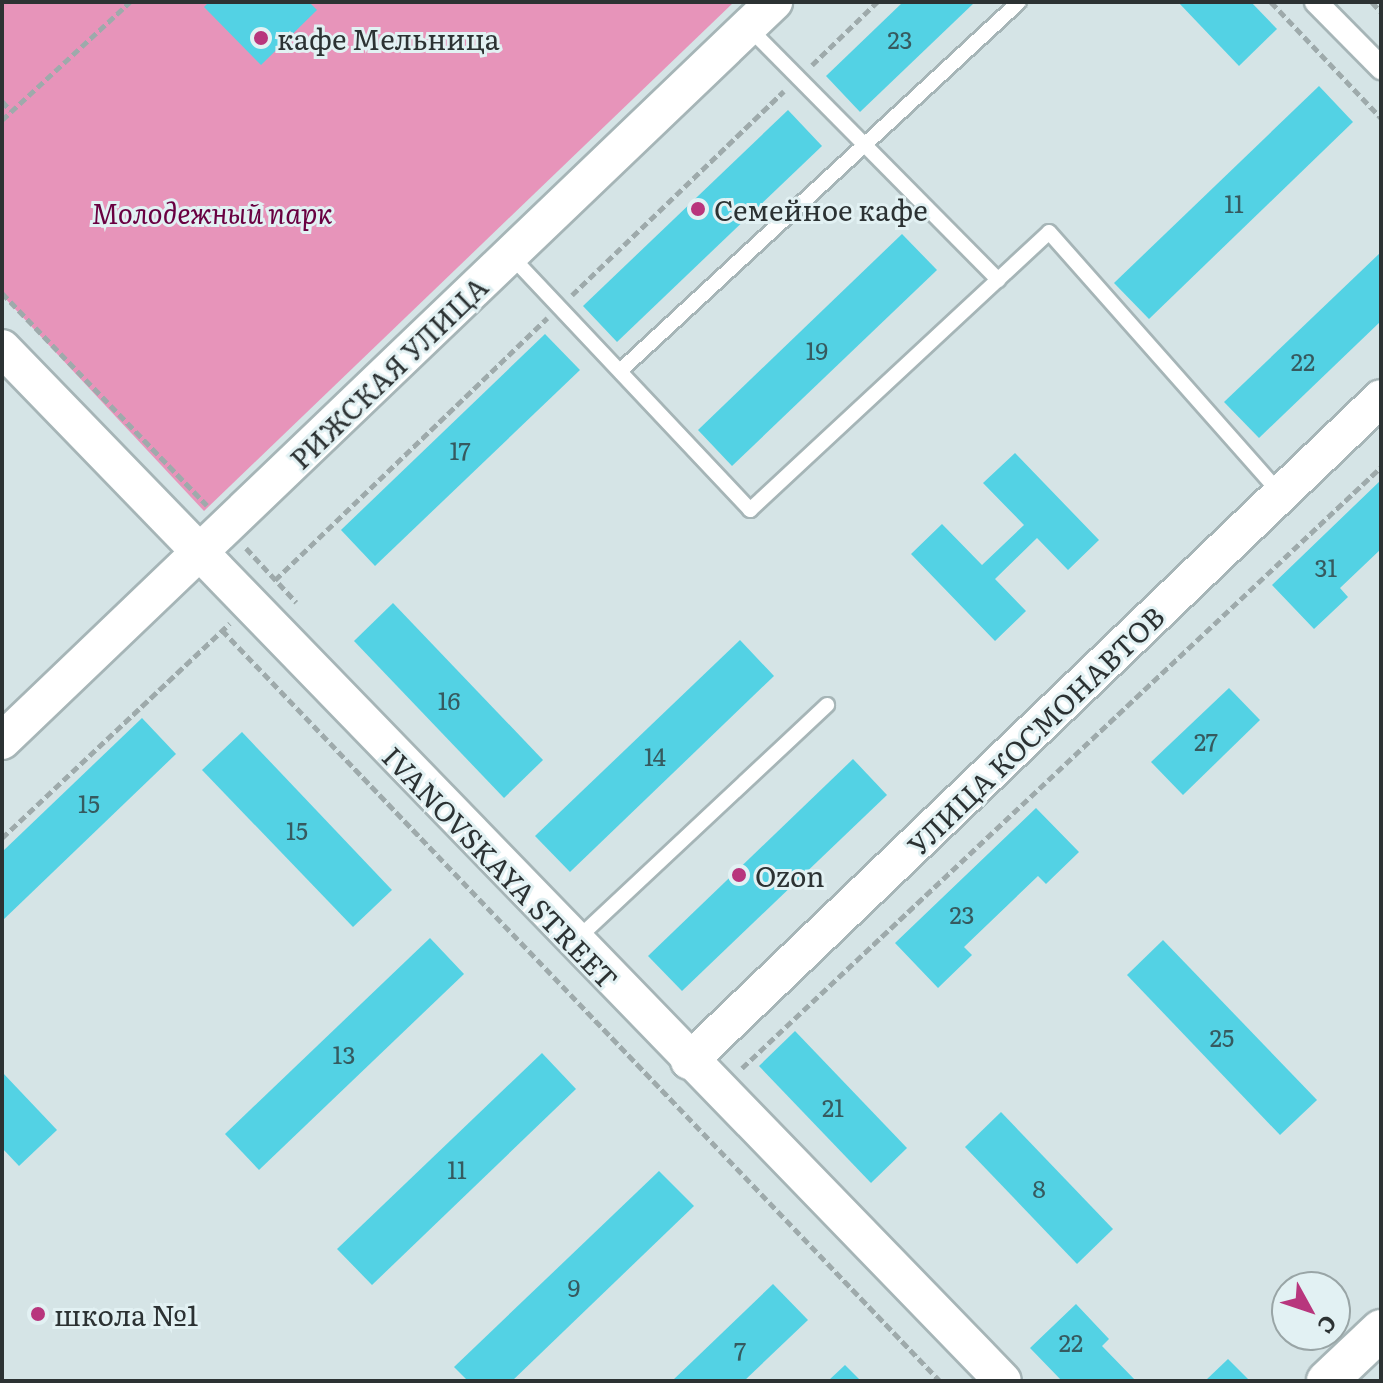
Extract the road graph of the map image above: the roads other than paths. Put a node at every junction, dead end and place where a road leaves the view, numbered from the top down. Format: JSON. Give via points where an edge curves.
{"nodes":[{"id":1,"x":774,"y":2,"type":"edge"},
{"id":2,"x":1019,"y":2,"type":"edge"},
{"id":3,"x":1316,"y":2,"type":"edge"},
{"id":4,"x":748,"y":27,"type":"junction"},
{"id":5,"x":1381,"y":68,"type":"edge"},
{"id":6,"x":864,"y":145,"type":"junction"},
{"id":7,"x":510,"y":255,"type":"junction"},
{"id":8,"x":998,"y":280,"type":"junction"},
{"id":9,"x":2,"y":348,"type":"edge"},
{"id":10,"x":620,"y":371,"type":"junction"},
{"id":11,"x":1381,"y":398,"type":"edge"},
{"id":12,"x":1281,"y":494,"type":"junction"},
{"id":13,"x":199,"y":553,"type":"junction"},
{"id":14,"x":827,"y":705,"type":"dead end"},
{"id":15,"x":2,"y":741,"type":"edge"},
{"id":16,"x":574,"y":942,"type":"junction"},
{"id":17,"x":689,"y":1061,"type":"junction"},
{"id":18,"x":1381,"y":1330,"type":"edge"},
{"id":19,"x":1003,"y":1381,"type":"edge"},
{"id":20,"x":1327,"y":1381,"type":"edge"}],
"edges":[{"from":1,"to":4,"type":"street","name":"РИЖСКАЯ УЛИЦА"},
{"from":2,"to":6,"type":"lane"},
{"from":3,"to":5,"type":"street"},
{"from":4,"to":6,"type":"lane"},
{"from":4,"to":7,"type":"street","name":"РИЖСКАЯ УЛИЦА"},
{"from":6,"to":8,"type":"lane"},
{"from":6,"to":10,"type":"lane"},
{"from":7,"to":10,"type":"lane"},
{"from":7,"to":13,"type":"street","name":"РИЖСКАЯ УЛИЦА"},
{"from":8,"to":10,"type":"lane","via":[[750,510]]},
{"from":8,"to":12,"type":"lane","via":[[1049,232]]},
{"from":9,"to":13,"type":"street","name":"IVANOVSKAYA STREET"},
{"from":11,"to":12,"type":"street","name":"УЛИЦА КОСМОНАВТОВ"},
{"from":12,"to":17,"type":"street","name":"УЛИЦА КОСМОНАВТОВ"},
{"from":13,"to":15,"type":"street","name":"РИЖСКАЯ УЛИЦА"},
{"from":13,"to":16,"type":"street","name":"IVANOVSKAYA STREET"},
{"from":14,"to":16,"type":"lane"},
{"from":16,"to":17,"type":"street","name":"IVANOVSKAYA STREET"},
{"from":17,"to":19,"type":"street","name":"IVANOVSKAYA STREET"},
{"from":18,"to":20,"type":"main road"}]}
